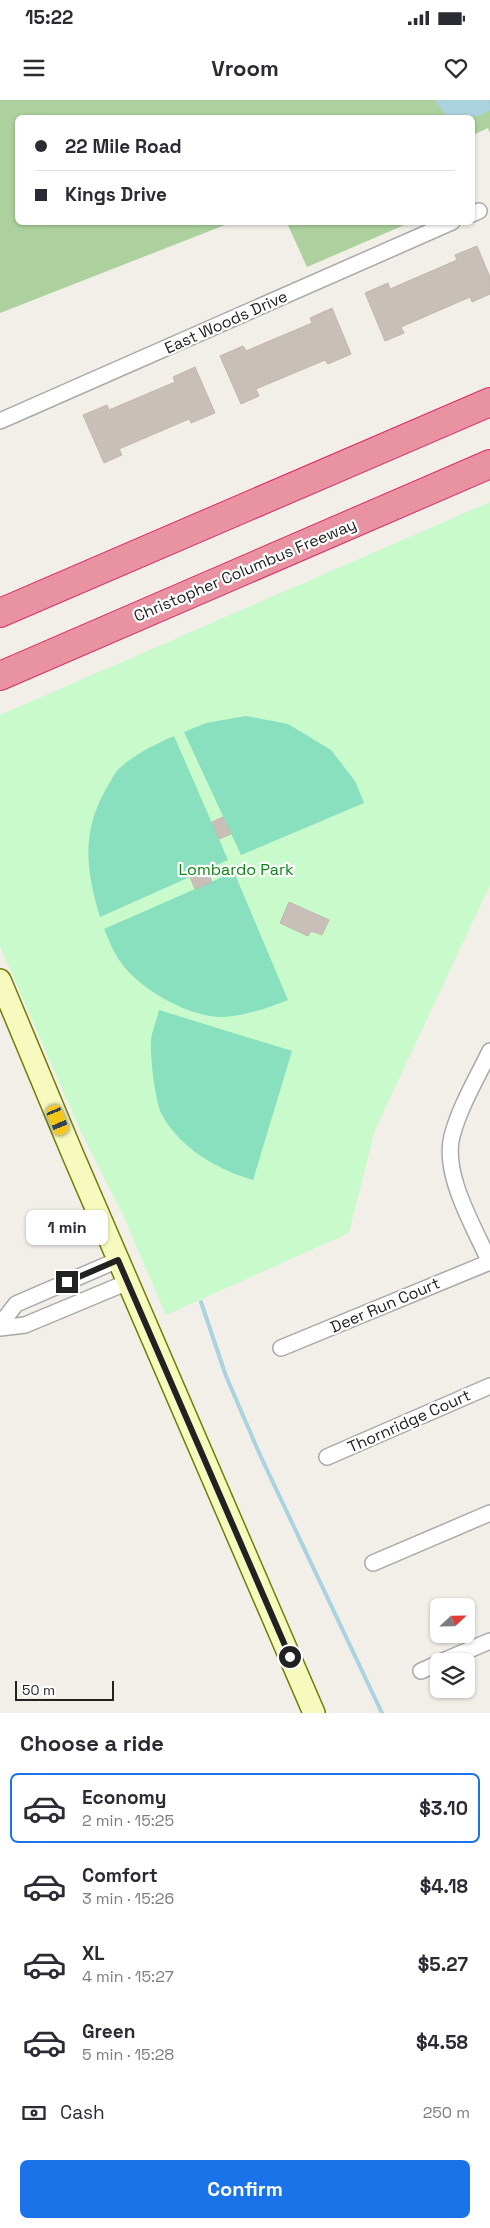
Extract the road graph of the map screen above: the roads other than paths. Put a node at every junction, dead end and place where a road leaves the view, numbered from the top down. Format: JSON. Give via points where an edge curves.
{"nodes":[{"id":1,"x":445,"y":225,"type":"edge"},
{"id":2,"x":490,"y":402,"type":"edge"},
{"id":3,"x":0,"y":421,"type":"edge"},
{"id":4,"x":490,"y":464,"type":"edge"},
{"id":5,"x":0,"y":613,"type":"edge"},
{"id":6,"x":0,"y":676,"type":"edge"},
{"id":7,"x":0,"y":980,"type":"edge"},
{"id":8,"x":490,"y":1051,"type":"edge"},
{"id":9,"x":118,"y":1260,"type":"junction"},
{"id":10,"x":490,"y":1262,"type":"edge"},
{"id":11,"x":128,"y":1282,"type":"junction"},
{"id":12,"x":0,"y":1327,"type":"edge"},
{"id":13,"x":281,"y":1348,"type":"dead end"},
{"id":14,"x":490,"y":1386,"type":"edge"},
{"id":15,"x":327,"y":1457,"type":"dead end"},
{"id":16,"x":490,"y":1513,"type":"edge"},
{"id":17,"x":373,"y":1563,"type":"dead end"},
{"id":18,"x":490,"y":1641,"type":"edge"},
{"id":19,"x":462,"y":1653,"type":"edge"},
{"id":20,"x":430,"y":1667,"type":"edge"},
{"id":21,"x":421,"y":1671,"type":"dead end"},
{"id":22,"x":314,"y":1713,"type":"edge"}],
"edges":[{"from":1,"to":3,"type":"street","name":"East Woods Drive"},
{"from":2,"to":5,"type":"highway"},
{"from":4,"to":6,"type":"highway","name":"Christopher Columbus Freeway"},
{"from":7,"to":9,"type":"street"},
{"from":8,"to":10,"type":"street","via":[[461,1111],[452,1138],[451,1161],[455,1183]]},
{"from":9,"to":11,"type":"street"},
{"from":9,"to":12,"type":"street","via":[[16,1304]]},
{"from":10,"to":13,"type":"street","name":"Deer Run Court"},
{"from":11,"to":12,"type":"street","via":[[25,1325]]},
{"from":11,"to":22,"type":"street"},
{"from":14,"to":15,"type":"street","name":"Thornridge Court"},
{"from":16,"to":17,"type":"street"},
{"from":18,"to":19,"type":"street"},
{"from":20,"to":21,"type":"street"}]}
